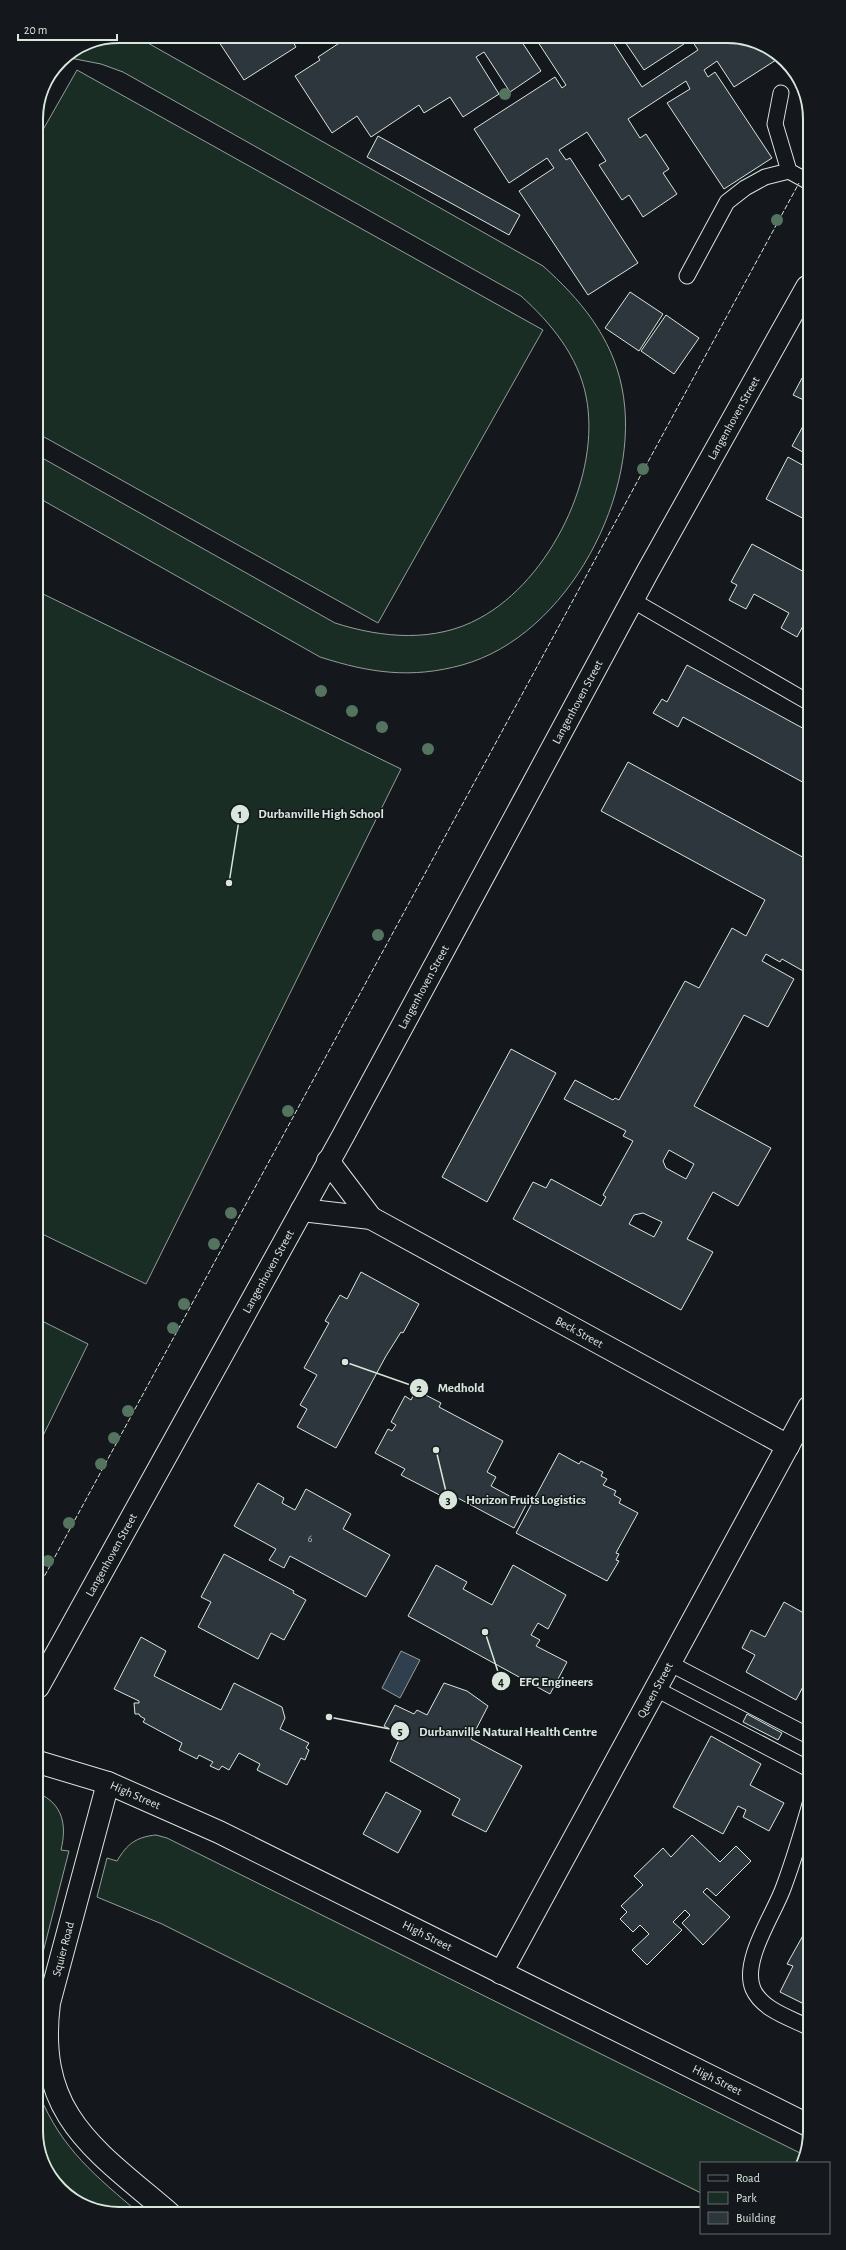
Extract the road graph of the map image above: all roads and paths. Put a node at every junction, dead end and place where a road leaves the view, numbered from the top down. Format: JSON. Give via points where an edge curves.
{"nodes":[{"id":1,"x":781,"y":93,"type":"dead end"},
{"id":2,"x":789,"y":171,"type":"junction"},
{"id":3,"x":803,"y":180,"type":"edge"},
{"id":4,"x":687,"y":276,"type":"dead end"},
{"id":5,"x":803,"y":294,"type":"edge"},
{"id":6,"x":632,"y":600,"type":"junction"},
{"id":7,"x":803,"y":699,"type":"edge"},
{"id":8,"x":328,"y":1162,"type":"junction"},
{"id":9,"x":302,"y":1210,"type":"junction"},
{"id":10,"x":372,"y":1218,"type":"junction"},
{"id":11,"x":803,"y":1418,"type":"edge"},
{"id":12,"x":788,"y":1446,"type":"junction"},
{"id":13,"x":669,"y":1663,"type":"junction"},
{"id":14,"x":43,"y":1678,"type":"edge"},
{"id":15,"x":656,"y":1689,"type":"junction"},
{"id":16,"x":803,"y":1733,"type":"edge"},
{"id":17,"x":43,"y":1764,"type":"edge"},
{"id":18,"x":803,"y":1765,"type":"edge"},
{"id":19,"x":108,"y":1783,"type":"junction"},
{"id":20,"x":803,"y":1841,"type":"edge"},
{"id":21,"x":501,"y":1973,"type":"junction"},
{"id":22,"x":803,"y":2024,"type":"edge"},
{"id":23,"x":803,"y":2123,"type":"edge"},
{"id":24,"x":162,"y":2207,"type":"edge"}],
"edges":[{"from":1,"to":2,"type":"lane","via":[[775,124]]},
{"from":2,"to":3,"type":"lane"},
{"from":2,"to":4,"type":"lane","via":[[765,177],[727,202]]},
{"from":5,"to":6,"type":"street","name":"Langenhoven Street"},
{"from":6,"to":7,"type":"lane"},
{"from":6,"to":8,"type":"street","name":"Langenhoven Street"},
{"from":8,"to":9,"type":"street","name":"Langenhoven Street"},
{"from":8,"to":10,"type":"street","name":"Beck Street"},
{"from":9,"to":10,"type":"street","name":"Beck Street"},
{"from":9,"to":14,"type":"street","name":"Langenhoven Street"},
{"from":10,"to":12,"type":"street","name":"Beck Street"},
{"from":11,"to":12,"type":"street","name":"Queen Street"},
{"from":12,"to":13,"type":"street","name":"Queen Street"},
{"from":13,"to":15,"type":"street","name":"Queen Street"},
{"from":13,"to":16,"type":"lane"},
{"from":15,"to":18,"type":"lane"},
{"from":15,"to":21,"type":"street","name":"Queen Street"},
{"from":17,"to":19,"type":"street","name":"High Street"},
{"from":19,"to":21,"type":"street","name":"High Street","via":[[219,1832]]},
{"from":19,"to":24,"type":"street","name":"Squier Road","via":[[49,2003],[45,2029],[47,2056],[63,2106],[76,2128],[93,2148]]},
{"from":20,"to":22,"type":"lane","via":[[756,1949],[751,1976],[753,1988],[764,2005]]},
{"from":21,"to":23,"type":"street","name":"High Street"}]}
